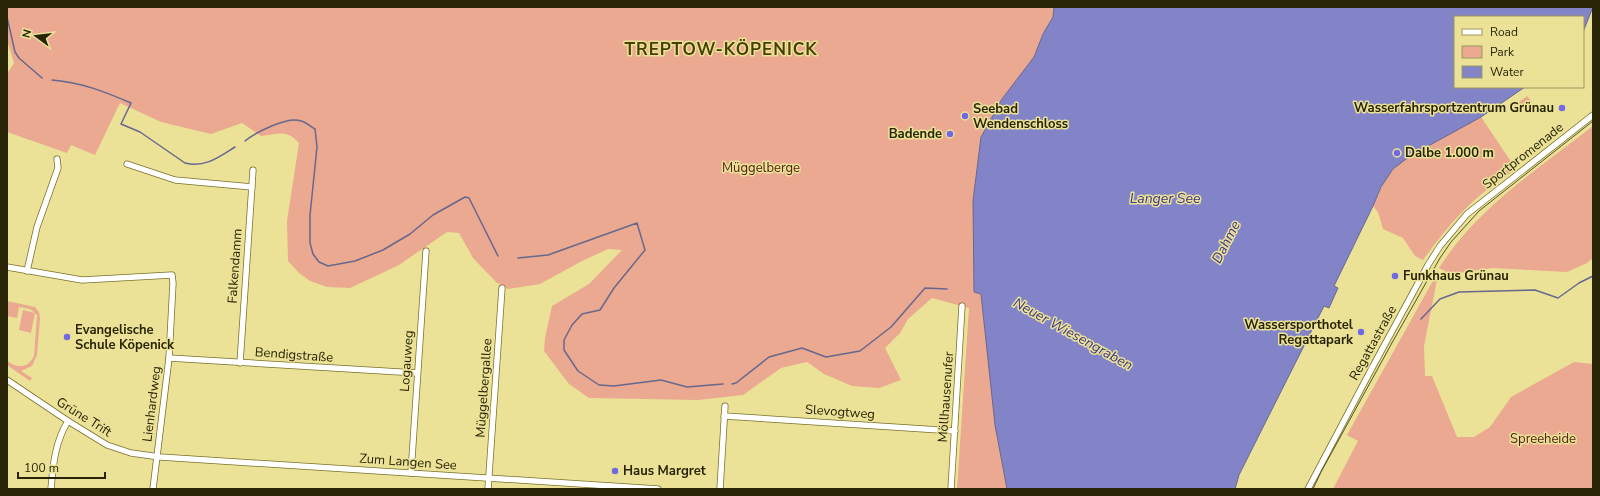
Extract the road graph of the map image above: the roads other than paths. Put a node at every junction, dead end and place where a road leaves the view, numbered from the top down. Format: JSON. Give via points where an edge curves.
{"nodes":[{"id":1,"x":1593,"y":115,"type":"edge"},
{"id":2,"x":57,"y":159,"type":"dead end"},
{"id":3,"x":127,"y":164,"type":"dead end"},
{"id":4,"x":253,"y":170,"type":"dead end"},
{"id":5,"x":252,"y":187,"type":"junction"},
{"id":6,"x":1467,"y":214,"type":"joint"},
{"id":7,"x":426,"y":251,"type":"dead end"},
{"id":8,"x":7,"y":266,"type":"edge"},
{"id":9,"x":27,"y":271,"type":"junction"},
{"id":10,"x":502,"y":288,"type":"dead end"},
{"id":11,"x":962,"y":306,"type":"dead end"},
{"id":12,"x":169,"y":358,"type":"junction"},
{"id":13,"x":240,"y":362,"type":"junction"},
{"id":14,"x":417,"y":373,"type":"junction"},
{"id":15,"x":7,"y":380,"type":"edge"},
{"id":16,"x":725,"y":406,"type":"dead end"},
{"id":17,"x":724,"y":416,"type":"junction"},
{"id":18,"x":68,"y":421,"type":"junction"},
{"id":19,"x":955,"y":430,"type":"junction"},
{"id":20,"x":156,"y":456,"type":"junction"},
{"id":21,"x":411,"y":473,"type":"junction"},
{"id":22,"x":489,"y":478,"type":"junction"},
{"id":23,"x":51,"y":489,"type":"edge"},
{"id":24,"x":153,"y":489,"type":"edge"},
{"id":25,"x":488,"y":489,"type":"edge"},
{"id":26,"x":658,"y":489,"type":"edge"},
{"id":27,"x":720,"y":489,"type":"edge"},
{"id":28,"x":951,"y":489,"type":"edge"},
{"id":29,"x":1308,"y":489,"type":"edge"}],
"edges":[{"from":1,"to":6,"type":"street","name":"Sportpromenade"},
{"from":2,"to":9,"type":"street","via":[[58,168],[37,227]]},
{"from":3,"to":5,"type":"street","via":[[175,180]]},
{"from":4,"to":5,"type":"street","name":"Falkendamm"},
{"from":5,"to":13,"type":"street","name":"Falkendamm"},
{"from":6,"to":29,"type":"street","name":"Regattastraße","via":[[1429,263]]},
{"from":7,"to":14,"type":"street","name":"Logauweg"},
{"from":8,"to":9,"type":"street"},
{"from":9,"to":12,"type":"street","name":"Lienhardweg","via":[[82,280],[172,275]]},
{"from":10,"to":22,"type":"street","name":"Müggelbergallee"},
{"from":11,"to":19,"type":"street","name":"Möllhausenufer"},
{"from":12,"to":13,"type":"street","name":"Bendigstraße"},
{"from":12,"to":20,"type":"street","name":"Lienhardweg"},
{"from":13,"to":14,"type":"street","name":"Bendigstraße"},
{"from":14,"to":21,"type":"street","name":"Logauweg"},
{"from":15,"to":18,"type":"street","name":"Grüne Trift"},
{"from":16,"to":17,"type":"street"},
{"from":17,"to":19,"type":"street","name":"Slevogtweg"},
{"from":17,"to":27,"type":"street"},
{"from":18,"to":20,"type":"street","name":"Grüne Trift","via":[[114,448]]},
{"from":18,"to":23,"type":"street","via":[[56,450]]},
{"from":19,"to":28,"type":"street","name":"Möllhausenufer"},
{"from":20,"to":21,"type":"street","name":"Zum Langen See"},
{"from":20,"to":24,"type":"street","name":"Lienhardweg"},
{"from":21,"to":22,"type":"street","name":"Zum Langen See"},
{"from":22,"to":25,"type":"street","name":"Müggelbergallee"},
{"from":22,"to":26,"type":"street","name":"Zum Langen See"}]}
